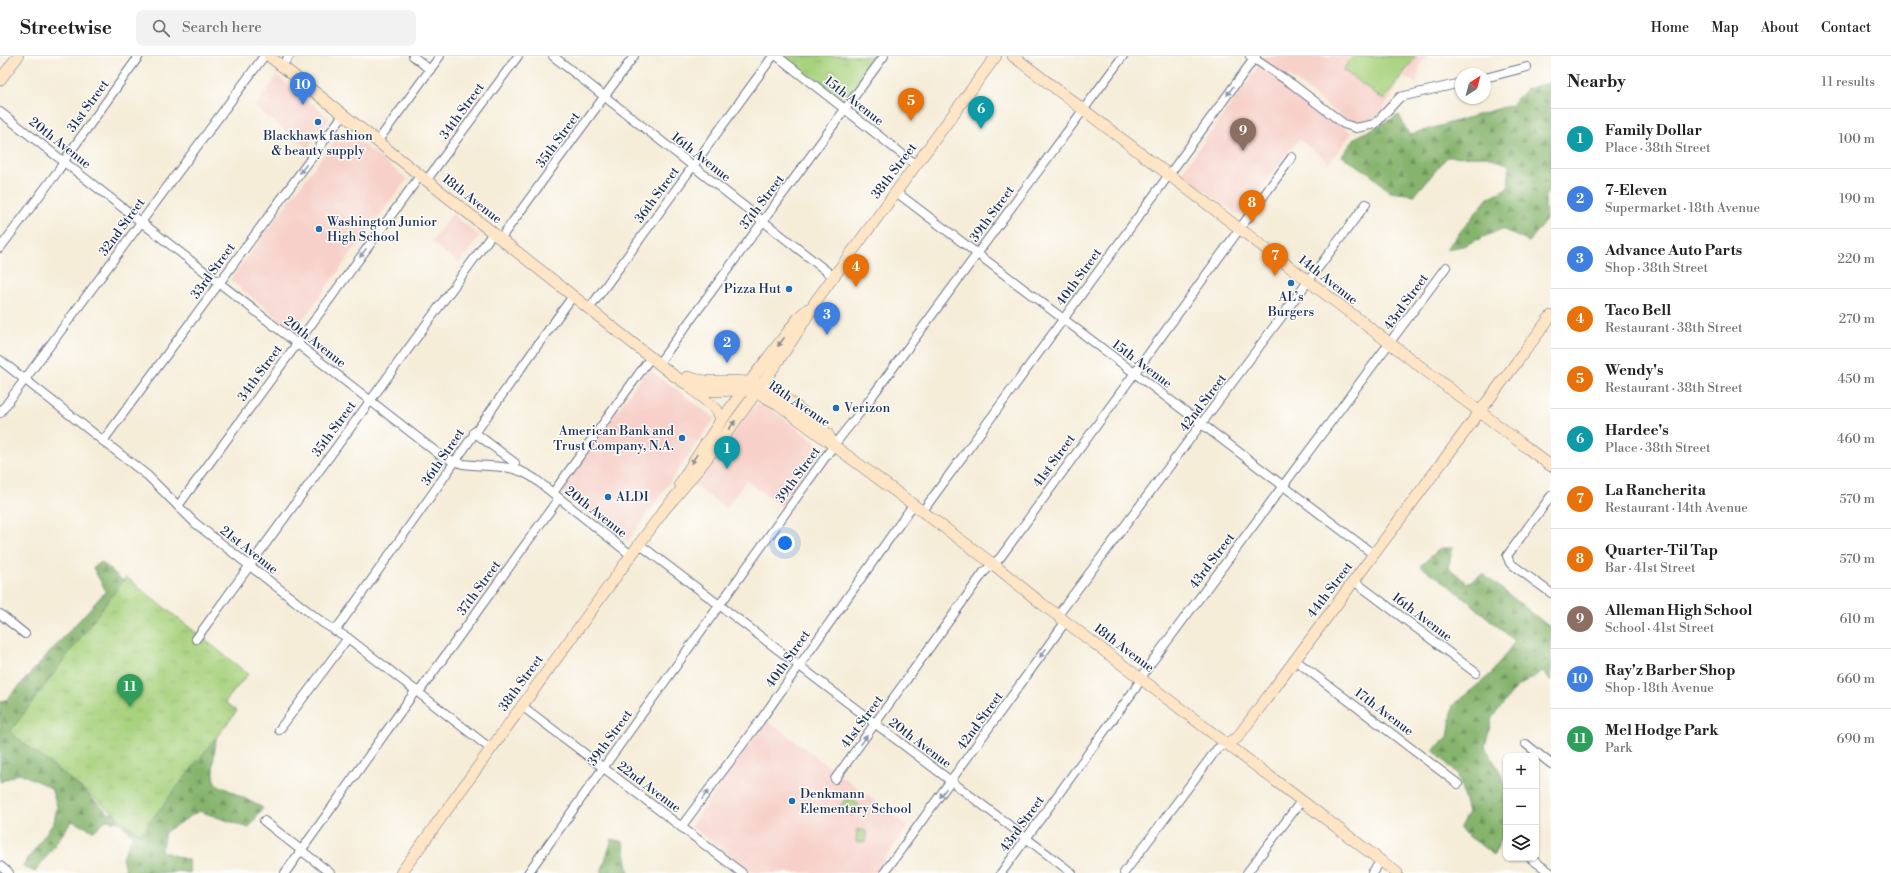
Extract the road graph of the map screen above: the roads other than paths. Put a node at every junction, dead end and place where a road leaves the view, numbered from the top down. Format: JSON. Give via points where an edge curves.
{"nodes":[{"id":1,"x":18,"y":56,"type":"edge"},
{"id":2,"x":139,"y":56,"type":"edge"},
{"id":3,"x":264,"y":56,"type":"edge"},
{"id":4,"x":269,"y":56,"type":"edge"},
{"id":5,"x":289,"y":56,"type":"edge"},
{"id":6,"x":412,"y":56,"type":"edge"},
{"id":7,"x":440,"y":56,"type":"edge"},
{"id":8,"x":518,"y":56,"type":"edge"},
{"id":9,"x":553,"y":56,"type":"edge"},
{"id":10,"x":634,"y":56,"type":"edge"},
{"id":11,"x":774,"y":56,"type":"edge"},
{"id":12,"x":777,"y":56,"type":"edge"},
{"id":13,"x":884,"y":56,"type":"edge"},
{"id":14,"x":996,"y":56,"type":"edge"},
{"id":15,"x":1013,"y":56,"type":"edge"},
{"id":16,"x":1123,"y":56,"type":"edge"},
{"id":17,"x":1253,"y":57,"type":"edge"},
{"id":18,"x":282,"y":66,"type":"junction"},
{"id":19,"x":1526,"y":68,"type":"dead end"},
{"id":20,"x":430,"y":70,"type":"junction"},
{"id":21,"x":1491,"y":77,"type":"edge"},
{"id":22,"x":0,"y":80,"type":"edge"},
{"id":23,"x":1455,"y":85,"type":"edge"},
{"id":24,"x":604,"y":96,"type":"junction"},
{"id":25,"x":846,"y":110,"type":"junction"},
{"id":26,"x":1083,"y":110,"type":"junction"},
{"id":27,"x":0,"y":112,"type":"edge"},
{"id":28,"x":343,"y":115,"type":"junction"},
{"id":29,"x":377,"y":142,"type":"junction"},
{"id":30,"x":1292,"y":157,"type":"dead end"},
{"id":31,"x":64,"y":162,"type":"junction"},
{"id":32,"x":916,"y":165,"type":"junction"},
{"id":33,"x":693,"y":166,"type":"junction"},
{"id":34,"x":1168,"y":175,"type":"junction"},
{"id":35,"x":423,"y":179,"type":"junction"},
{"id":36,"x":896,"y":192,"type":"junction"},
{"id":37,"x":1366,"y":204,"type":"dead end"},
{"id":38,"x":762,"y":221,"type":"junction"},
{"id":39,"x":141,"y":222,"type":"junction"},
{"id":40,"x":1238,"y":228,"type":"junction"},
{"id":41,"x":496,"y":236,"type":"junction"},
{"id":42,"x":0,"y":248,"type":"edge"},
{"id":43,"x":977,"y":254,"type":"junction"},
{"id":44,"x":1446,"y":267,"type":"dead end"},
{"id":45,"x":834,"y":277,"type":"junction"},
{"id":46,"x":1308,"y":282,"type":"junction"},
{"id":47,"x":219,"y":283,"type":"junction"},
{"id":48,"x":573,"y":296,"type":"junction"},
{"id":49,"x":816,"y":302,"type":"junction"},
{"id":50,"x":588,"y":309,"type":"junction"},
{"id":51,"x":1551,"y":316,"type":"edge"},
{"id":52,"x":1062,"y":319,"type":"junction"},
{"id":53,"x":297,"y":343,"type":"junction"},
{"id":54,"x":1390,"y":344,"type":"junction"},
{"id":55,"x":0,"y":360,"type":"edge"},
{"id":56,"x":655,"y":360,"type":"junction"},
{"id":57,"x":1133,"y":373,"type":"junction"},
{"id":58,"x":25,"y":380,"type":"junction"},
{"id":59,"x":685,"y":383,"type":"junction"},
{"id":60,"x":747,"y":386,"type":"junction"},
{"id":61,"x":759,"y":389,"type":"junction"},
{"id":62,"x":370,"y":400,"type":"junction"},
{"id":63,"x":1480,"y":412,"type":"junction"},
{"id":64,"x":0,"y":413,"type":"edge"},
{"id":65,"x":720,"y":423,"type":"junction"},
{"id":66,"x":1202,"y":424,"type":"junction"},
{"id":67,"x":474,"y":432,"type":"junction"},
{"id":68,"x":103,"y":441,"type":"junction"},
{"id":69,"x":834,"y":445,"type":"junction"},
{"id":70,"x":456,"y":462,"type":"junction"},
{"id":71,"x":515,"y":463,"type":"dead end"},
{"id":72,"x":1551,"y":466,"type":"edge"},
{"id":73,"x":1283,"y":486,"type":"junction"},
{"id":74,"x":556,"y":496,"type":"junction"},
{"id":75,"x":1551,"y":496,"type":"edge"},
{"id":76,"x":178,"y":506,"type":"junction"},
{"id":77,"x":918,"y":508,"type":"junction"},
{"id":78,"x":664,"y":510,"type":"junction"},
{"id":79,"x":639,"y":544,"type":"junction"},
{"id":80,"x":1373,"y":554,"type":"junction"},
{"id":81,"x":631,"y":555,"type":"junction"},
{"id":82,"x":993,"y":564,"type":"junction"},
{"id":83,"x":249,"y":565,"type":"junction"},
{"id":84,"x":1354,"y":581,"type":"junction"},
{"id":85,"x":1551,"y":593,"type":"edge"},
{"id":86,"x":720,"y":605,"type":"junction"},
{"id":87,"x":0,"y":614,"type":"edge"},
{"id":88,"x":1062,"y":618,"type":"junction"},
{"id":89,"x":335,"y":631,"type":"junction"},
{"id":90,"x":25,"y":634,"type":"dead end"},
{"id":91,"x":348,"y":638,"type":"junction"},
{"id":92,"x":196,"y":639,"type":"dead end"},
{"id":93,"x":1295,"y":660,"type":"junction"},
{"id":94,"x":798,"y":666,"type":"junction"},
{"id":95,"x":1476,"y":673,"type":"dead end"},
{"id":96,"x":1141,"y":678,"type":"junction"},
{"id":97,"x":418,"y":691,"type":"junction"},
{"id":98,"x":522,"y":706,"type":"junction"},
{"id":99,"x":876,"y":724,"type":"junction"},
{"id":100,"x":279,"y":730,"type":"dead end"},
{"id":101,"x":1227,"y":743,"type":"junction"},
{"id":102,"x":1526,"y":744,"type":"dead end"},
{"id":103,"x":491,"y":749,"type":"junction"},
{"id":104,"x":1551,"y":764,"type":"edge"},
{"id":105,"x":603,"y":768,"type":"junction"},
{"id":106,"x":835,"y":779,"type":"dead end"},
{"id":107,"x":951,"y":781,"type":"junction"},
{"id":108,"x":1458,"y":784,"type":"dead end"},
{"id":109,"x":1302,"y":800,"type":"junction"},
{"id":110,"x":264,"y":822,"type":"dead end"},
{"id":111,"x":681,"y":827,"type":"junction"},
{"id":112,"x":1026,"y":838,"type":"junction"},
{"id":113,"x":302,"y":850,"type":"junction"},
{"id":114,"x":1381,"y":861,"type":"junction"},
{"id":115,"x":1534,"y":861,"type":"edge"},
{"id":116,"x":0,"y":866,"type":"edge"},
{"id":117,"x":9,"y":873,"type":"edge"},
{"id":118,"x":285,"y":873,"type":"edge"},
{"id":119,"x":330,"y":873,"type":"edge"},
{"id":120,"x":402,"y":873,"type":"edge"},
{"id":121,"x":528,"y":873,"type":"edge"},
{"id":122,"x":742,"y":873,"type":"edge"},
{"id":123,"x":884,"y":873,"type":"edge"},
{"id":124,"x":1001,"y":873,"type":"edge"},
{"id":125,"x":1072,"y":873,"type":"edge"},
{"id":126,"x":1124,"y":873,"type":"edge"},
{"id":127,"x":1247,"y":873,"type":"edge"},
{"id":128,"x":1372,"y":873,"type":"edge"},
{"id":129,"x":1397,"y":873,"type":"edge"},
{"id":130,"x":1551,"y":873,"type":"edge"}],
"edges":[{"from":1,"to":22,"type":"street"},
{"from":2,"to":31,"type":"street","name":"31st Street"},
{"from":3,"to":39,"type":"street","name":"32nd Street"},
{"from":4,"to":18,"type":"street","name":"18th Avenue"},
{"from":5,"to":18,"type":"street"},
{"from":6,"to":20,"type":"street"},
{"from":7,"to":20,"type":"street"},
{"from":8,"to":35,"type":"street","name":"34th Street"},
{"from":9,"to":24,"type":"street","name":"16th Avenue"},
{"from":10,"to":24,"type":"street","name":"35th Street"},
{"from":11,"to":33,"type":"street","name":"36th Street"},
{"from":12,"to":25,"type":"street","name":"15th Avenue"},
{"from":13,"to":25,"type":"street","name":"37th Street"},
{"from":14,"to":32,"type":"street","name":"38th Street"},
{"from":15,"to":26,"type":"street","name":"14th Avenue"},
{"from":16,"to":26,"type":"street","name":"39th Street"},
{"from":17,"to":23,"type":"street","via":[[1344,124],[1356,128],[1375,124],[1400,97]]},
{"from":17,"to":34,"type":"street","name":"40th Street","one_way":true},
{"from":18,"to":28,"type":"street","name":"18th Avenue"},
{"from":19,"to":21,"type":"street"},
{"from":20,"to":29,"type":"street"},
{"from":24,"to":33,"type":"street","name":"16th Avenue"},
{"from":24,"to":41,"type":"street","name":"35th Street"},
{"from":25,"to":32,"type":"street","name":"15th Avenue"},
{"from":25,"to":38,"type":"street","name":"37th Street"},
{"from":26,"to":34,"type":"street","name":"14th Avenue"},
{"from":26,"to":43,"type":"street","name":"39th Street"},
{"from":27,"to":31,"type":"street","name":"20th Avenue"},
{"from":28,"to":29,"type":"street","name":"18th Avenue"},
{"from":28,"to":47,"type":"street","name":"33rd Street","one_way":true},
{"from":29,"to":35,"type":"street","name":"18th Avenue"},
{"from":30,"to":40,"type":"street","name":"41st Street"},
{"from":31,"to":39,"type":"street","name":"20th Avenue"},
{"from":31,"to":42,"type":"street","name":"31st Street"},
{"from":32,"to":36,"type":"street","name":"38th Street"},
{"from":33,"to":38,"type":"street","name":"16th Avenue"},
{"from":33,"to":50,"type":"street","name":"36th Street"},
{"from":34,"to":40,"type":"street","name":"14th Avenue"},
{"from":34,"to":52,"type":"street","name":"40th Street"},
{"from":35,"to":41,"type":"street","name":"18th Avenue"},
{"from":35,"to":53,"type":"street","name":"34th Street","one_way":true},
{"from":36,"to":43,"type":"street","name":"15th Avenue"},
{"from":36,"to":45,"type":"street","name":"38th Street"},
{"from":37,"to":46,"type":"street","name":"42nd Street"},
{"from":38,"to":45,"type":"street","name":"16th Avenue"},
{"from":38,"to":56,"type":"street","name":"37th Street"},
{"from":39,"to":47,"type":"street","name":"20th Avenue"},
{"from":39,"to":58,"type":"street","name":"32nd Street"},
{"from":40,"to":46,"type":"street","name":"14th Avenue"},
{"from":40,"to":57,"type":"street","name":"41st Street"},
{"from":41,"to":48,"type":"street","name":"18th Avenue"},
{"from":41,"to":62,"type":"street","name":"35th Street"},
{"from":43,"to":52,"type":"street","name":"15th Avenue"},
{"from":43,"to":69,"type":"street","name":"39th Street"},
{"from":44,"to":54,"type":"street","name":"43rd Street"},
{"from":45,"to":49,"type":"street","name":"38th Street"},
{"from":46,"to":54,"type":"street","name":"14th Avenue"},
{"from":46,"to":66,"type":"street","name":"42nd Street"},
{"from":47,"to":53,"type":"street","name":"20th Avenue"},
{"from":47,"to":68,"type":"street","name":"33rd Street"},
{"from":48,"to":50,"type":"street","name":"18th Avenue"},
{"from":48,"to":67,"type":"street","name":"36th Street"},
{"from":49,"to":60,"type":"street","name":"38th Street","one_way":true,"via":[[800,316]]},
{"from":49,"to":61,"type":"street","name":"38th Street"},
{"from":50,"to":56,"type":"street","name":"18th Avenue"},
{"from":51,"to":63,"type":"street","name":"44th Street"},
{"from":52,"to":57,"type":"street","name":"15th Avenue"},
{"from":52,"to":77,"type":"street","name":"40th Street"},
{"from":53,"to":62,"type":"street","name":"20th Avenue"},
{"from":53,"to":76,"type":"street","name":"34th Street"},
{"from":54,"to":63,"type":"street","name":"14th Avenue"},
{"from":54,"to":73,"type":"street","name":"43rd Street"},
{"from":55,"to":58,"type":"street","name":"21st Avenue"},
{"from":56,"to":59,"type":"street","name":"18th Avenue"},
{"from":56,"to":60,"type":"street","name":"18th Avenue","via":[[702,381]]},
{"from":56,"to":74,"type":"street","name":"37th Street"},
{"from":57,"to":66,"type":"street","name":"15th Avenue"},
{"from":57,"to":82,"type":"street","name":"41st Street"},
{"from":58,"to":64,"type":"street","name":"32nd Street"},
{"from":58,"to":68,"type":"street","name":"21st Avenue"},
{"from":59,"to":60,"type":"street","name":"18th Avenue","via":[[705,391]]},
{"from":59,"to":65,"type":"street","via":[[717,410],[721,418]]},
{"from":60,"to":61,"type":"street","name":"18th Avenue"},
{"from":60,"to":65,"type":"street","name":"38th Street"},
{"from":61,"to":69,"type":"street","name":"18th Avenue","via":[[775,392],[810,418],[827,433]]},
{"from":78,"to":61,"type":"street","name":"38th Street","one_way":true,"via":[[701,467]]},
{"from":62,"to":70,"type":"street","name":"20th Avenue","via":[[440,455]]},
{"from":62,"to":83,"type":"street","name":"35th Street"},
{"from":63,"to":72,"type":"street","name":"14th Avenue"},
{"from":63,"to":80,"type":"street","name":"44th Street"},
{"from":65,"to":78,"type":"street","name":"38th Street","one_way":true,"via":[[699,451]]},
{"from":66,"to":73,"type":"street","name":"15th Avenue"},
{"from":66,"to":88,"type":"street","name":"42nd Street"},
{"from":67,"to":70,"type":"street","name":"36th Street"},
{"from":67,"to":71,"type":"street"},
{"from":68,"to":76,"type":"street","name":"21st Avenue","via":[[148,476]]},
{"from":69,"to":77,"type":"street","name":"18th Avenue"},
{"from":69,"to":86,"type":"street","name":"39th Street"},
{"from":70,"to":74,"type":"street","name":"20th Avenue","via":[[518,469]]},
{"from":70,"to":89,"type":"street","name":"36th Street"},
{"from":73,"to":80,"type":"street","name":"15th Avenue"},
{"from":73,"to":96,"type":"street","name":"43rd Street"},
{"from":74,"to":81,"type":"street","name":"20th Avenue"},
{"from":74,"to":97,"type":"street","name":"37th Street"},
{"from":75,"to":85,"type":"street","via":[[1508,553],[1507,558],[1510,563]]},
{"from":76,"to":83,"type":"street","name":"21st Avenue","via":[[195,523]]},
{"from":77,"to":82,"type":"street","name":"18th Avenue"},
{"from":77,"to":94,"type":"street","name":"40th Street"},
{"from":78,"to":79,"type":"street","name":"38th Street"},
{"from":79,"to":81,"type":"street","name":"38th Street"},
{"from":79,"to":86,"type":"street","name":"20th Avenue"},
{"from":80,"to":84,"type":"street","name":"44th Street"},
{"from":81,"to":98,"type":"street","name":"38th Street"},
{"from":82,"to":88,"type":"street","name":"18th Avenue"},
{"from":82,"to":99,"type":"street","name":"41st Street","via":[[984,572]]},
{"from":83,"to":89,"type":"street","name":"21st Avenue"},
{"from":83,"to":92,"type":"street","name":"35th Street"},
{"from":84,"to":93,"type":"street","name":"44th Street"},
{"from":84,"to":95,"type":"street","name":"16th Avenue"},
{"from":86,"to":94,"type":"street","name":"20th Avenue"},
{"from":86,"to":105,"type":"street","name":"39th Street"},
{"from":87,"to":90,"type":"street"},
{"from":88,"to":96,"type":"street","name":"18th Avenue"},
{"from":88,"to":107,"type":"street","name":"42nd Street","one_way":true},
{"from":89,"to":91,"type":"street","name":"21st Avenue"},
{"from":91,"to":97,"type":"street","name":"21st Avenue"},
{"from":91,"to":100,"type":"street"},
{"from":93,"to":101,"type":"street","name":"44th Street","via":[[1236,738]]},
{"from":93,"to":108,"type":"street","name":"17th Avenue"},
{"from":94,"to":99,"type":"street","name":"20th Avenue"},
{"from":111,"to":94,"type":"street","name":"40th Street","one_way":true},
{"from":96,"to":101,"type":"street","name":"18th Avenue"},
{"from":96,"to":112,"type":"street","name":"43rd Street"},
{"from":97,"to":103,"type":"street","name":"21st Avenue"},
{"from":97,"to":113,"type":"street","name":"37th Street"},
{"from":98,"to":103,"type":"street","name":"38th Street"},
{"from":98,"to":105,"type":"street","name":"22nd Avenue"},
{"from":106,"to":99,"type":"street","name":"41st Street","one_way":true},
{"from":99,"to":107,"type":"street","name":"20th Avenue"},
{"from":101,"to":109,"type":"street","name":"18th Avenue"},
{"from":101,"to":126,"type":"street","name":"44th Street","via":[[1217,748]]},
{"from":102,"to":104,"type":"street"},
{"from":103,"to":120,"type":"street","name":"38th Street"},
{"from":105,"to":111,"type":"street","name":"22nd Avenue"},
{"from":105,"to":121,"type":"street","name":"39th Street"},
{"from":107,"to":112,"type":"street","name":"20th Avenue"},
{"from":107,"to":123,"type":"street","name":"42nd Street","one_way":true},
{"from":109,"to":114,"type":"street","name":"18th Avenue"},
{"from":109,"to":127,"type":"street"},
{"from":110,"to":113,"type":"street"},
{"from":111,"to":122,"type":"street","name":"22nd Avenue"},
{"from":112,"to":124,"type":"street","name":"43rd Street"},
{"from":112,"to":125,"type":"street","name":"20th Avenue"},
{"from":113,"to":118,"type":"street","name":"37th Street"},
{"from":113,"to":119,"type":"street"},
{"from":114,"to":128,"type":"street"},
{"from":114,"to":129,"type":"street","name":"18th Avenue"},
{"from":115,"to":130,"type":"street"},
{"from":116,"to":117,"type":"street"}]}
